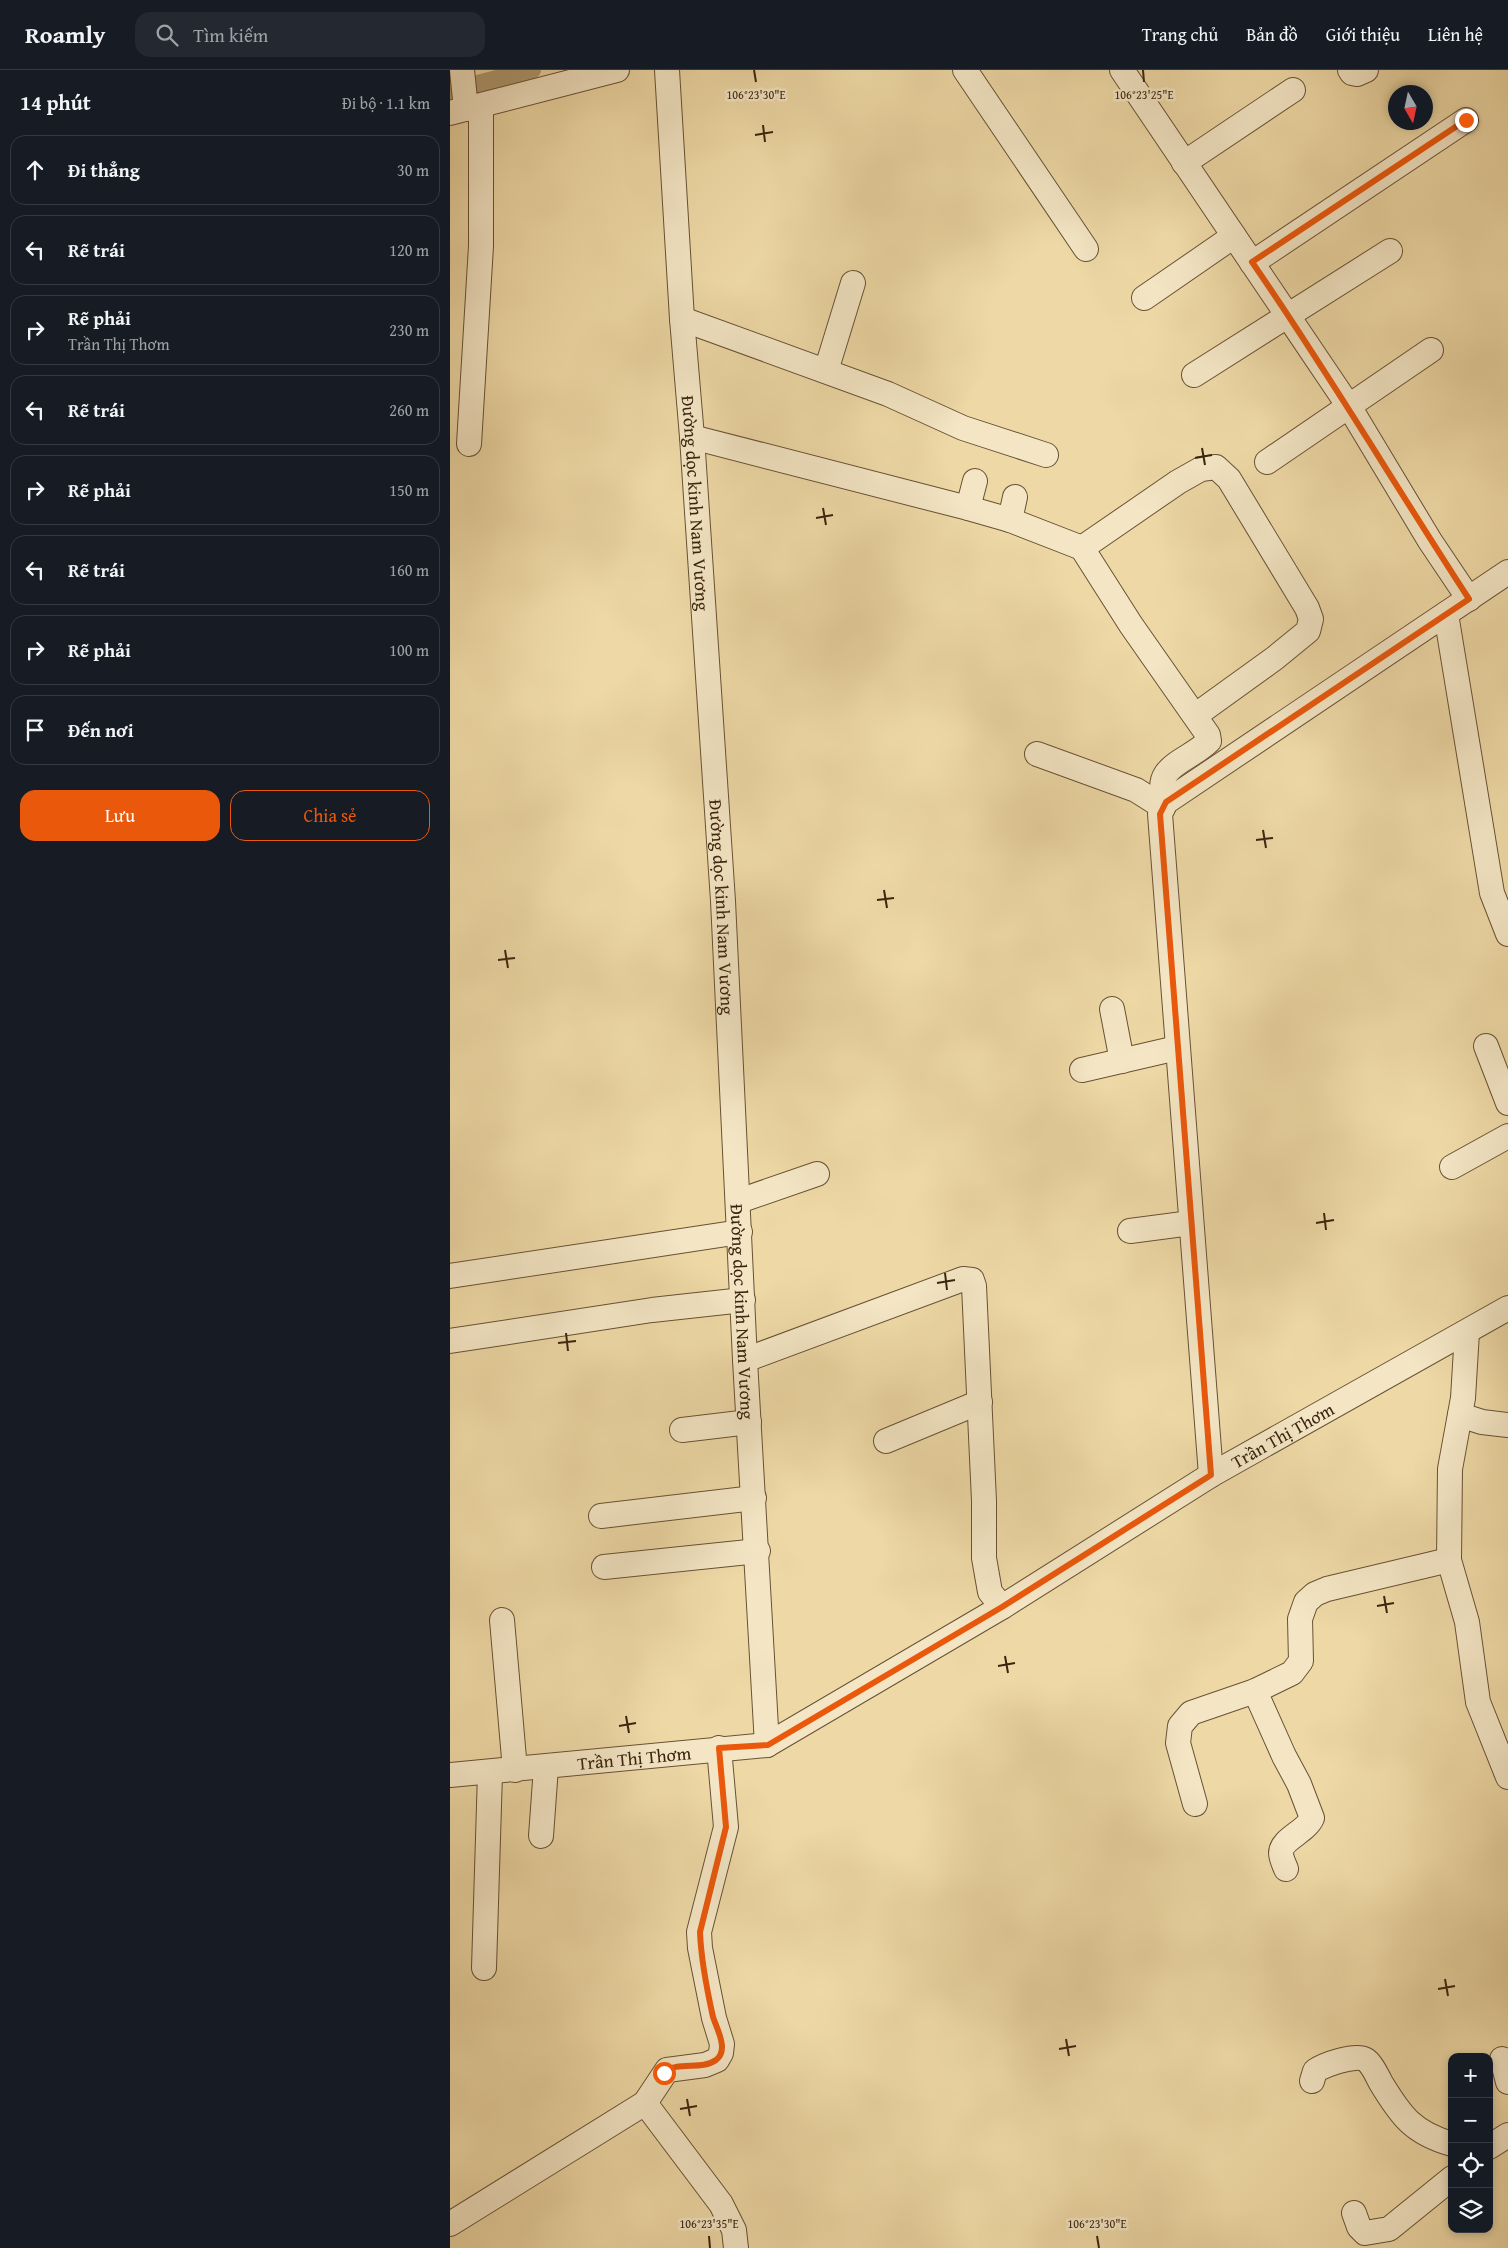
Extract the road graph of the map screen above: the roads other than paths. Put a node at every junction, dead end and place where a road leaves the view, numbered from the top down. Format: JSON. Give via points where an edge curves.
{"nodes":[{"id":1,"x":617,"y":70,"type":"edge"},
{"id":2,"x":667,"y":70,"type":"edge"},
{"id":3,"x":965,"y":70,"type":"edge"},
{"id":4,"x":1122,"y":70,"type":"edge"},
{"id":5,"x":1350,"y":70,"type":"edge"},
{"id":6,"x":1366,"y":70,"type":"edge"},
{"id":7,"x":1293,"y":90,"type":"dead end"},
{"id":8,"x":465,"y":94,"type":"edge"},
{"id":9,"x":1466,"y":120,"type":"dead end"},
{"id":10,"x":1184,"y":163,"type":"junction"},
{"id":11,"x":1234,"y":236,"type":"junction"},
{"id":12,"x":1086,"y":249,"type":"dead end"},
{"id":13,"x":1390,"y":251,"type":"dead end"},
{"id":14,"x":1252,"y":262,"type":"junction"},
{"id":15,"x":853,"y":283,"type":"dead end"},
{"id":16,"x":1144,"y":298,"type":"dead end"},
{"id":17,"x":1288,"y":314,"type":"junction"},
{"id":18,"x":682,"y":319,"type":"junction"},
{"id":19,"x":1431,"y":350,"type":"dead end"},
{"id":20,"x":826,"y":370,"type":"junction"},
{"id":21,"x":1194,"y":375,"type":"dead end"},
{"id":22,"x":1350,"y":408,"type":"junction"},
{"id":23,"x":692,"y":437,"type":"junction"},
{"id":24,"x":469,"y":444,"type":"dead end"},
{"id":25,"x":1046,"y":455,"type":"dead end"},
{"id":26,"x":1267,"y":462,"type":"dead end"},
{"id":27,"x":975,"y":481,"type":"dead end"},
{"id":28,"x":1015,"y":497,"type":"dead end"},
{"id":29,"x":968,"y":508,"type":"junction"},
{"id":30,"x":1010,"y":520,"type":"junction"},
{"id":31,"x":1082,"y":548,"type":"junction"},
{"id":32,"x":1508,"y":572,"type":"edge"},
{"id":33,"x":1469,"y":599,"type":"junction"},
{"id":34,"x":1446,"y":614,"type":"junction"},
{"id":35,"x":1196,"y":715,"type":"junction"},
{"id":36,"x":1036,"y":754,"type":"dead end"},
{"id":37,"x":1164,"y":804,"type":"junction"},
{"id":38,"x":1508,"y":934,"type":"edge"},
{"id":39,"x":1112,"y":1009,"type":"dead end"},
{"id":40,"x":1486,"y":1046,"type":"dead end"},
{"id":41,"x":1177,"y":1048,"type":"junction"},
{"id":42,"x":1122,"y":1061,"type":"junction"},
{"id":43,"x":1082,"y":1070,"type":"dead end"},
{"id":44,"x":1508,"y":1103,"type":"edge"},
{"id":45,"x":1508,"y":1136,"type":"edge"},
{"id":46,"x":1452,"y":1167,"type":"dead end"},
{"id":47,"x":817,"y":1174,"type":"dead end"},
{"id":48,"x":739,"y":1201,"type":"junction"},
{"id":49,"x":1191,"y":1223,"type":"junction"},
{"id":50,"x":1130,"y":1231,"type":"dead end"},
{"id":51,"x":740,"y":1232,"type":"junction"},
{"id":52,"x":450,"y":1276,"type":"edge"},
{"id":53,"x":743,"y":1300,"type":"junction"},
{"id":54,"x":1508,"y":1308,"type":"edge"},
{"id":55,"x":1467,"y":1332,"type":"junction"},
{"id":56,"x":450,"y":1341,"type":"edge"},
{"id":57,"x":745,"y":1360,"type":"junction"},
{"id":58,"x":980,"y":1402,"type":"junction"},
{"id":59,"x":1460,"y":1415,"type":"junction"},
{"id":60,"x":749,"y":1422,"type":"junction"},
{"id":61,"x":1508,"y":1425,"type":"edge"},
{"id":62,"x":682,"y":1430,"type":"dead end"},
{"id":63,"x":886,"y":1441,"type":"dead end"},
{"id":64,"x":1211,"y":1475,"type":"junction"},
{"id":65,"x":754,"y":1498,"type":"junction"},
{"id":66,"x":600,"y":1516,"type":"dead end"},
{"id":67,"x":758,"y":1551,"type":"junction"},
{"id":68,"x":1449,"y":1560,"type":"junction"},
{"id":69,"x":604,"y":1567,"type":"dead end"},
{"id":70,"x":1002,"y":1607,"type":"junction"},
{"id":71,"x":502,"y":1620,"type":"dead end"},
{"id":72,"x":1255,"y":1691,"type":"junction"},
{"id":73,"x":768,"y":1745,"type":"junction"},
{"id":74,"x":719,"y":1748,"type":"junction"},
{"id":75,"x":546,"y":1767,"type":"junction"},
{"id":76,"x":515,"y":1770,"type":"junction"},
{"id":77,"x":490,"y":1773,"type":"junction"},
{"id":78,"x":450,"y":1776,"type":"edge"},
{"id":79,"x":1508,"y":1777,"type":"edge"},
{"id":80,"x":1195,"y":1804,"type":"dead end"},
{"id":81,"x":541,"y":1836,"type":"dead end"},
{"id":82,"x":1286,"y":1869,"type":"dead end"},
{"id":83,"x":484,"y":1968,"type":"dead end"},
{"id":84,"x":1312,"y":2081,"type":"dead end"},
{"id":85,"x":645,"y":2103,"type":"junction"},
{"id":86,"x":1508,"y":2135,"type":"edge"},
{"id":87,"x":1448,"y":2143,"type":"edge"},
{"id":88,"x":1493,"y":2144,"type":"edge"},
{"id":89,"x":1448,"y":2181,"type":"edge"},
{"id":90,"x":1354,"y":2213,"type":"dead end"},
{"id":91,"x":450,"y":2224,"type":"edge"},
{"id":92,"x":736,"y":2248,"type":"edge"}],
"edges":[{"from":1,"to":8,"type":"street"},
{"from":2,"to":18,"type":"street","name":"Đường dọc kinh Nam Vương"},
{"from":3,"to":12,"type":"street"},
{"from":4,"to":10,"type":"street"},
{"from":5,"to":6,"type":"street","via":[[1357,74]]},
{"from":7,"to":10,"type":"street"},
{"from":8,"to":24,"type":"street","via":[[481,246]]},
{"from":9,"to":14,"type":"street"},
{"from":10,"to":11,"type":"street"},
{"from":11,"to":14,"type":"street"},
{"from":11,"to":16,"type":"street"},
{"from":13,"to":17,"type":"street"},
{"from":14,"to":17,"type":"street"},
{"from":15,"to":20,"type":"street"},
{"from":17,"to":21,"type":"street"},
{"from":17,"to":22,"type":"street"},
{"from":18,"to":20,"type":"street"},
{"from":18,"to":23,"type":"street","name":"Đường dọc kinh Nam Vương"},
{"from":19,"to":22,"type":"street"},
{"from":20,"to":25,"type":"street","via":[[963,428]]},
{"from":22,"to":26,"type":"street"},
{"from":22,"to":33,"type":"street"},
{"from":23,"to":29,"type":"street"},
{"from":23,"to":48,"type":"street","name":"Đường dọc kinh Nam Vương"},
{"from":27,"to":29,"type":"street"},
{"from":28,"to":30,"type":"street"},
{"from":29,"to":30,"type":"street"},
{"from":30,"to":31,"type":"street"},
{"from":31,"to":35,"type":"street","via":[[1131,625]]},
{"from":31,"to":35,"type":"street","via":[[1201,469],[1216,467],[1229,479],[1311,619],[1308,632]]},
{"from":32,"to":33,"type":"street"},
{"from":33,"to":34,"type":"street"},
{"from":34,"to":37,"type":"street"},
{"from":34,"to":38,"type":"street","via":[[1492,893]]},
{"from":35,"to":37,"type":"street","via":[[1208,735],[1208,741],[1163,776]]},
{"from":36,"to":37,"type":"street","via":[[1136,790]]},
{"from":37,"to":41,"type":"street","via":[[1160,814],[1161,836]]},
{"from":39,"to":42,"type":"street"},
{"from":40,"to":44,"type":"street"},
{"from":41,"to":42,"type":"street"},
{"from":41,"to":49,"type":"street"},
{"from":42,"to":43,"type":"street"},
{"from":45,"to":46,"type":"street"},
{"from":47,"to":48,"type":"street"},
{"from":48,"to":51,"type":"street","name":"Đường dọc kinh Nam Vương"},
{"from":49,"to":50,"type":"street"},
{"from":49,"to":64,"type":"street"},
{"from":51,"to":52,"type":"street"},
{"from":51,"to":53,"type":"street","name":"Đường dọc kinh Nam Vương"},
{"from":53,"to":56,"type":"street","via":[[652,1310]]},
{"from":53,"to":57,"type":"street","name":"Đường dọc kinh Nam Vương"},
{"from":54,"to":55,"type":"street","name":"Trần Thị Thơm"},
{"from":55,"to":59,"type":"street"},
{"from":55,"to":64,"type":"street","name":"Trần Thị Thơm"},
{"from":57,"to":58,"type":"street","via":[[969,1278],[974,1286]]},
{"from":57,"to":60,"type":"street","name":"Đường dọc kinh Nam Vương"},
{"from":58,"to":63,"type":"street"},
{"from":58,"to":70,"type":"street","via":[[984,1558],[990,1592]]},
{"from":59,"to":61,"type":"street"},
{"from":59,"to":68,"type":"street","via":[[1450,1469]]},
{"from":60,"to":62,"type":"street"},
{"from":60,"to":65,"type":"street","name":"Đường dọc kinh Nam Vương"},
{"from":64,"to":70,"type":"street","name":"Trần Thị Thơm"},
{"from":65,"to":66,"type":"street"},
{"from":65,"to":67,"type":"street","name":"Đường dọc kinh Nam Vương"},
{"from":67,"to":69,"type":"street"},
{"from":67,"to":73,"type":"street","name":"Đường dọc kinh Nam Vương"},
{"from":68,"to":72,"type":"street","via":[[1315,1594],[1306,1602],[1300,1619],[1301,1661],[1292,1673]]},
{"from":68,"to":79,"type":"street","via":[[1467,1622],[1478,1702]]},
{"from":70,"to":73,"type":"street","name":"Trần Thị Thơm"},
{"from":71,"to":76,"type":"street"},
{"from":72,"to":80,"type":"street","via":[[1191,1713],[1180,1726],[1178,1743]]},
{"from":72,"to":82,"type":"street","via":[[1300,1784],[1312,1818],[1309,1825],[1283,1846],[1281,1854]]},
{"from":73,"to":74,"type":"street","name":"Trần Thị Thơm"},
{"from":74,"to":75,"type":"street","name":"Trần Thị Thơm"},
{"from":74,"to":85,"type":"street","via":[[726,1827],[700,1932],[700,1948],[722,2044],[721,2052],[717,2060],[705,2065],[667,2070]]},
{"from":75,"to":76,"type":"street","name":"Trần Thị Thơm"},
{"from":75,"to":81,"type":"street"},
{"from":76,"to":77,"type":"street","name":"Trần Thị Thơm"},
{"from":77,"to":78,"type":"street","name":"Trần Thị Thơm"},
{"from":77,"to":83,"type":"street"},
{"from":84,"to":87,"type":"street","via":[[1314,2071],[1322,2066],[1365,2059],[1415,2128]]},
{"from":85,"to":91,"type":"street"},
{"from":85,"to":92,"type":"street","via":[[721,2204],[734,2230]]},
{"from":86,"to":88,"type":"street"},
{"from":89,"to":90,"type":"street","via":[[1389,2229],[1365,2233]]}]}
